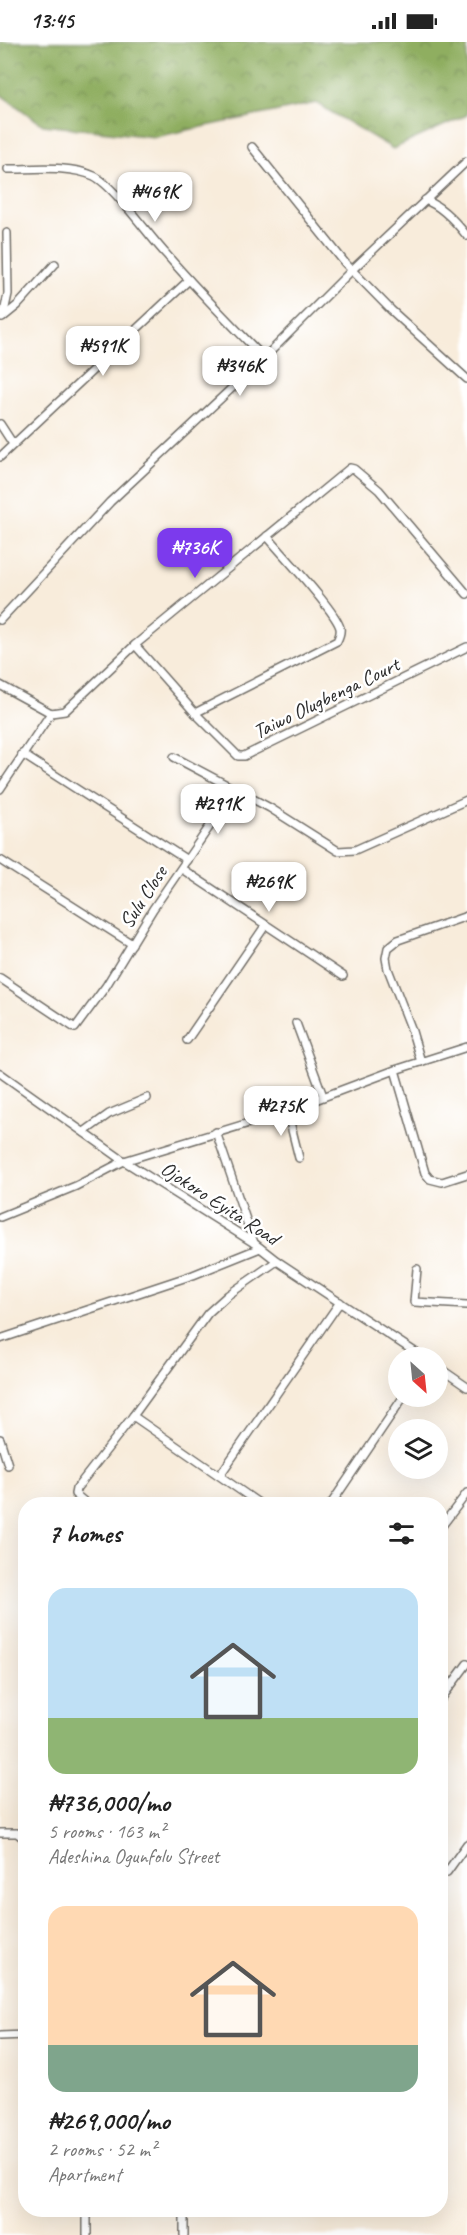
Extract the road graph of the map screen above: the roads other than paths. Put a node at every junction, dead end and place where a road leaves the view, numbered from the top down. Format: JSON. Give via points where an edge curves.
{"nodes":[{"id":1,"x":252,"y":147,"type":"dead end"},
{"id":2,"x":467,"y":161,"type":"edge"},
{"id":3,"x":8,"y":169,"type":"dead end"},
{"id":4,"x":425,"y":200,"type":"junction"},
{"id":5,"x":8,"y":233,"type":"dead end"},
{"id":6,"x":467,"y":236,"type":"edge"},
{"id":7,"x":55,"y":264,"type":"dead end"},
{"id":8,"x":352,"y":270,"type":"junction"},
{"id":9,"x":189,"y":280,"type":"junction"},
{"id":10,"x":2,"y":318,"type":"edge"},
{"id":11,"x":264,"y":358,"type":"junction"},
{"id":12,"x":467,"y":379,"type":"edge"},
{"id":13,"x":0,"y":424,"type":"edge"},
{"id":14,"x":13,"y":444,"type":"junction"},
{"id":15,"x":0,"y":457,"type":"edge"},
{"id":16,"x":267,"y":537,"type":"junction"},
{"id":17,"x":467,"y":594,"type":"edge"},
{"id":18,"x":0,"y":618,"type":"edge"},
{"id":19,"x":135,"y":645,"type":"junction"},
{"id":20,"x":467,"y":647,"type":"edge"},
{"id":21,"x":0,"y":684,"type":"edge"},
{"id":22,"x":51,"y":713,"type":"junction"},
{"id":23,"x":195,"y":713,"type":"junction"},
{"id":24,"x":22,"y":753,"type":"junction"},
{"id":25,"x":174,"y":757,"type":"dead end"},
{"id":26,"x":236,"y":788,"type":"junction"},
{"id":27,"x":0,"y":789,"type":"edge"},
{"id":28,"x":467,"y":800,"type":"edge"},
{"id":29,"x":0,"y":860,"type":"edge"},
{"id":30,"x":187,"y":860,"type":"junction"},
{"id":31,"x":182,"y":869,"type":"junction"},
{"id":32,"x":467,"y":916,"type":"edge"},
{"id":33,"x":265,"y":926,"type":"junction"},
{"id":34,"x":132,"y":944,"type":"junction"},
{"id":35,"x":343,"y":976,"type":"dead end"},
{"id":36,"x":0,"y":978,"type":"edge"},
{"id":37,"x":296,"y":1023,"type":"dead end"},
{"id":38,"x":187,"y":1040,"type":"dead end"},
{"id":39,"x":467,"y":1047,"type":"edge"},
{"id":40,"x":421,"y":1062,"type":"junction"},
{"id":41,"x":395,"y":1070,"type":"junction"},
{"id":42,"x":0,"y":1073,"type":"edge"},
{"id":43,"x":323,"y":1096,"type":"junction"},
{"id":44,"x":147,"y":1098,"type":"dead end"},
{"id":45,"x":287,"y":1110,"type":"junction"},
{"id":46,"x":84,"y":1132,"type":"junction"},
{"id":47,"x":216,"y":1132,"type":"junction"},
{"id":48,"x":299,"y":1158,"type":"dead end"},
{"id":49,"x":124,"y":1161,"type":"junction"},
{"id":50,"x":467,"y":1174,"type":"edge"},
{"id":51,"x":0,"y":1217,"type":"edge"},
{"id":52,"x":257,"y":1245,"type":"junction"},
{"id":53,"x":277,"y":1261,"type":"junction"},
{"id":54,"x":417,"y":1269,"type":"dead end"},
{"id":55,"x":340,"y":1302,"type":"junction"},
{"id":56,"x":467,"y":1305,"type":"edge"},
{"id":57,"x":0,"y":1339,"type":"edge"},
{"id":58,"x":408,"y":1347,"type":"edge"},
{"id":59,"x":448,"y":1374,"type":"edge"},
{"id":60,"x":467,"y":1387,"type":"edge"},
{"id":61,"x":397,"y":1407,"type":"edge"},
{"id":62,"x":133,"y":1416,"type":"junction"},
{"id":63,"x":0,"y":1438,"type":"edge"},
{"id":64,"x":8,"y":1465,"type":"dead end"},
{"id":65,"x":220,"y":1475,"type":"junction"},
{"id":66,"x":467,"y":1493,"type":"edge"},
{"id":67,"x":77,"y":1497,"type":"edge"},
{"id":68,"x":250,"y":1497,"type":"edge"},
{"id":69,"x":336,"y":1497,"type":"edge"},
{"id":70,"x":448,"y":1518,"type":"edge"},
{"id":71,"x":467,"y":1664,"type":"edge"},
{"id":72,"x":448,"y":1690,"type":"edge"},
{"id":73,"x":0,"y":1833,"type":"edge"},
{"id":74,"x":18,"y":1834,"type":"edge"},
{"id":75,"x":467,"y":1844,"type":"edge"},
{"id":76,"x":448,"y":1871,"type":"edge"},
{"id":77,"x":18,"y":2035,"type":"edge"},
{"id":78,"x":0,"y":2036,"type":"edge"},
{"id":79,"x":87,"y":2217,"type":"edge"},
{"id":80,"x":184,"y":2217,"type":"edge"},
{"id":81,"x":87,"y":2235,"type":"edge"},
{"id":82,"x":184,"y":2235,"type":"edge"}],
"edges":[{"from":1,"to":8,"type":"street"},
{"from":2,"to":4,"type":"street"},
{"from":3,"to":9,"type":"street","via":[[71,170],[97,177]]},
{"from":4,"to":6,"type":"street","via":[[447,214]]},
{"from":4,"to":8,"type":"street"},
{"from":5,"to":10,"type":"street","via":[[8,294]]},
{"from":7,"to":10,"type":"street"},
{"from":8,"to":11,"type":"street"},
{"from":8,"to":12,"type":"street"},
{"from":9,"to":11,"type":"street"},
{"from":9,"to":14,"type":"street"},
{"from":11,"to":18,"type":"street","via":[[110,502]]},
{"from":13,"to":14,"type":"street"},
{"from":14,"to":15,"type":"street"},
{"from":16,"to":17,"type":"street","via":[[350,468],[354,469],[379,490]]},
{"from":16,"to":19,"type":"street"},
{"from":16,"to":23,"type":"street","via":[[329,609],[340,628],[340,636],[337,641]]},
{"from":19,"to":22,"type":"street","via":[[65,711]]},
{"from":19,"to":23,"type":"street","name":"Taiwo Olugbenga Court"},
{"from":20,"to":23,"type":"street","name":"Taiwo Olugbenga Court","via":[[244,756],[231,750]]},
{"from":21,"to":22,"type":"street"},
{"from":22,"to":24,"type":"street"},
{"from":24,"to":27,"type":"street"},
{"from":24,"to":30,"type":"street"},
{"from":25,"to":26,"type":"street"},
{"from":26,"to":28,"type":"street","via":[[338,851],[356,850]]},
{"from":26,"to":30,"type":"street","name":"Sulu Close"},
{"from":29,"to":34,"type":"street"},
{"from":30,"to":31,"type":"street","name":"Sulu Close"},
{"from":31,"to":33,"type":"street"},
{"from":31,"to":34,"type":"street","name":"Sulu Close"},
{"from":32,"to":40,"type":"street","via":[[398,940],[388,948],[388,969]]},
{"from":33,"to":35,"type":"street"},
{"from":33,"to":38,"type":"street"},
{"from":34,"to":36,"type":"street","name":"Sulu Close","via":[[75,1028]]},
{"from":37,"to":43,"type":"street"},
{"from":39,"to":40,"type":"street"},
{"from":40,"to":41,"type":"street"},
{"from":41,"to":43,"type":"street"},
{"from":41,"to":50,"type":"street","via":[[425,1173],[442,1182]]},
{"from":42,"to":46,"type":"street","name":"Ojokoro Eyita Road"},
{"from":43,"to":45,"type":"street"},
{"from":44,"to":46,"type":"street","via":[[108,1114]]},
{"from":45,"to":47,"type":"street"},
{"from":45,"to":48,"type":"street"},
{"from":46,"to":49,"type":"street","name":"Ojokoro Eyita Road"},
{"from":47,"to":49,"type":"street"},
{"from":47,"to":52,"type":"street"},
{"from":49,"to":51,"type":"street","via":[[76,1186]]},
{"from":49,"to":52,"type":"street","name":"Ojokoro Eyita Road"},
{"from":52,"to":53,"type":"street","name":"Ojokoro Eyita Road"},
{"from":52,"to":57,"type":"street","via":[[193,1275]]},
{"from":53,"to":55,"type":"street","name":"Ojokoro Eyita Road"},
{"from":53,"to":62,"type":"street","via":[[208,1313]]},
{"from":54,"to":56,"type":"street","via":[[414,1302]]},
{"from":55,"to":58,"type":"street","name":"Ojokoro Eyita Road"},
{"from":55,"to":65,"type":"street"},
{"from":59,"to":60,"type":"street"},
{"from":61,"to":69,"type":"street"},
{"from":62,"to":65,"type":"street"},
{"from":62,"to":67,"type":"street","via":[[74,1492]]},
{"from":63,"to":64,"type":"street"},
{"from":65,"to":68,"type":"street"},
{"from":66,"to":70,"type":"street"},
{"from":71,"to":72,"type":"street"},
{"from":73,"to":74,"type":"street"},
{"from":75,"to":76,"type":"street"},
{"from":77,"to":78,"type":"street"},
{"from":79,"to":81,"type":"street"},
{"from":80,"to":82,"type":"street"}]}
